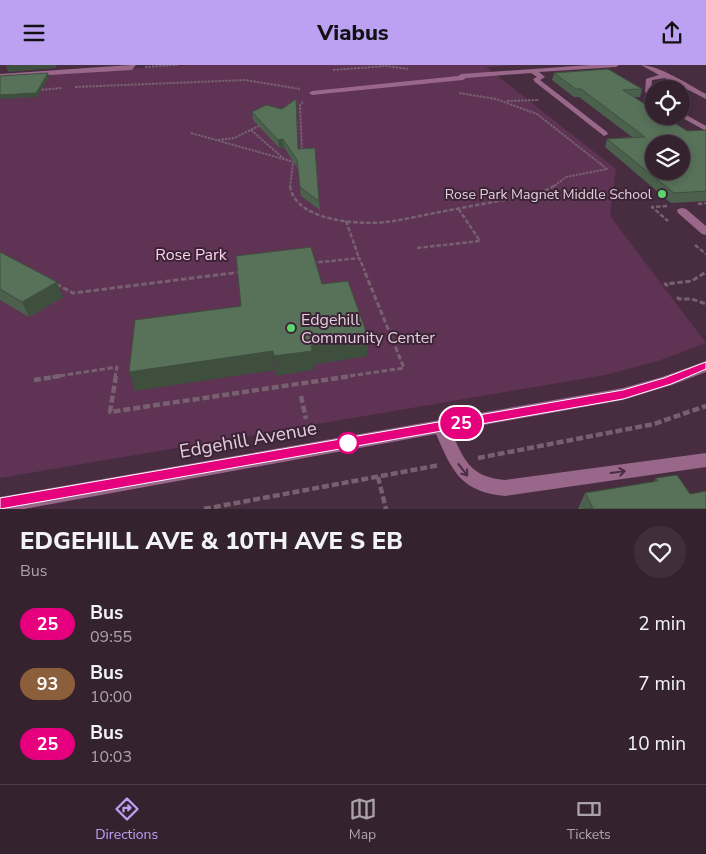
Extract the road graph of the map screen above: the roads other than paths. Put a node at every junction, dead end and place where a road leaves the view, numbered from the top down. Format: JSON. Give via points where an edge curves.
{"nodes":[{"id":1,"x":133,"y":65,"type":"edge"},
{"id":2,"x":616,"y":65,"type":"edge"},
{"id":3,"x":644,"y":65,"type":"edge"},
{"id":4,"x":533,"y":71,"type":"junction"},
{"id":5,"x":0,"y":76,"type":"edge"},
{"id":6,"x":667,"y":76,"type":"junction"},
{"id":7,"x":649,"y":80,"type":"edge"},
{"id":8,"x":312,"y":93,"type":"road end"},
{"id":9,"x":706,"y":97,"type":"edge"},
{"id":10,"x":690,"y":119,"type":"edge"},
{"id":11,"x":706,"y":129,"type":"edge"},
{"id":12,"x":604,"y":135,"type":"dead end"},
{"id":13,"x":682,"y":211,"type":"dead end"},
{"id":14,"x":706,"y":232,"type":"edge"},
{"id":15,"x":705,"y":369,"type":"edge"},
{"id":16,"x":441,"y":427,"type":"junction"},
{"id":17,"x":706,"y":460,"type":"edge"},
{"id":18,"x":0,"y":505,"type":"edge"}],
"edges":[{"from":1,"to":5,"type":"street","via":[[132,68]]},
{"from":2,"to":4,"type":"street"},
{"from":3,"to":6,"type":"street"},
{"from":4,"to":8,"type":"street"},
{"from":4,"to":12,"type":"street","via":[[542,77],[537,81]]},
{"from":6,"to":7,"type":"street"},
{"from":6,"to":9,"type":"street"},
{"from":10,"to":11,"type":"street"},
{"from":13,"to":14,"type":"street"},
{"from":15,"to":16,"type":"street","name":"Edgehill Avenue","via":[[623,394]]},
{"from":16,"to":17,"type":"street","one_way":true,"via":[[465,474],[484,486],[505,488]]},
{"from":16,"to":18,"type":"street","name":"Edgehill Avenue"}]}
